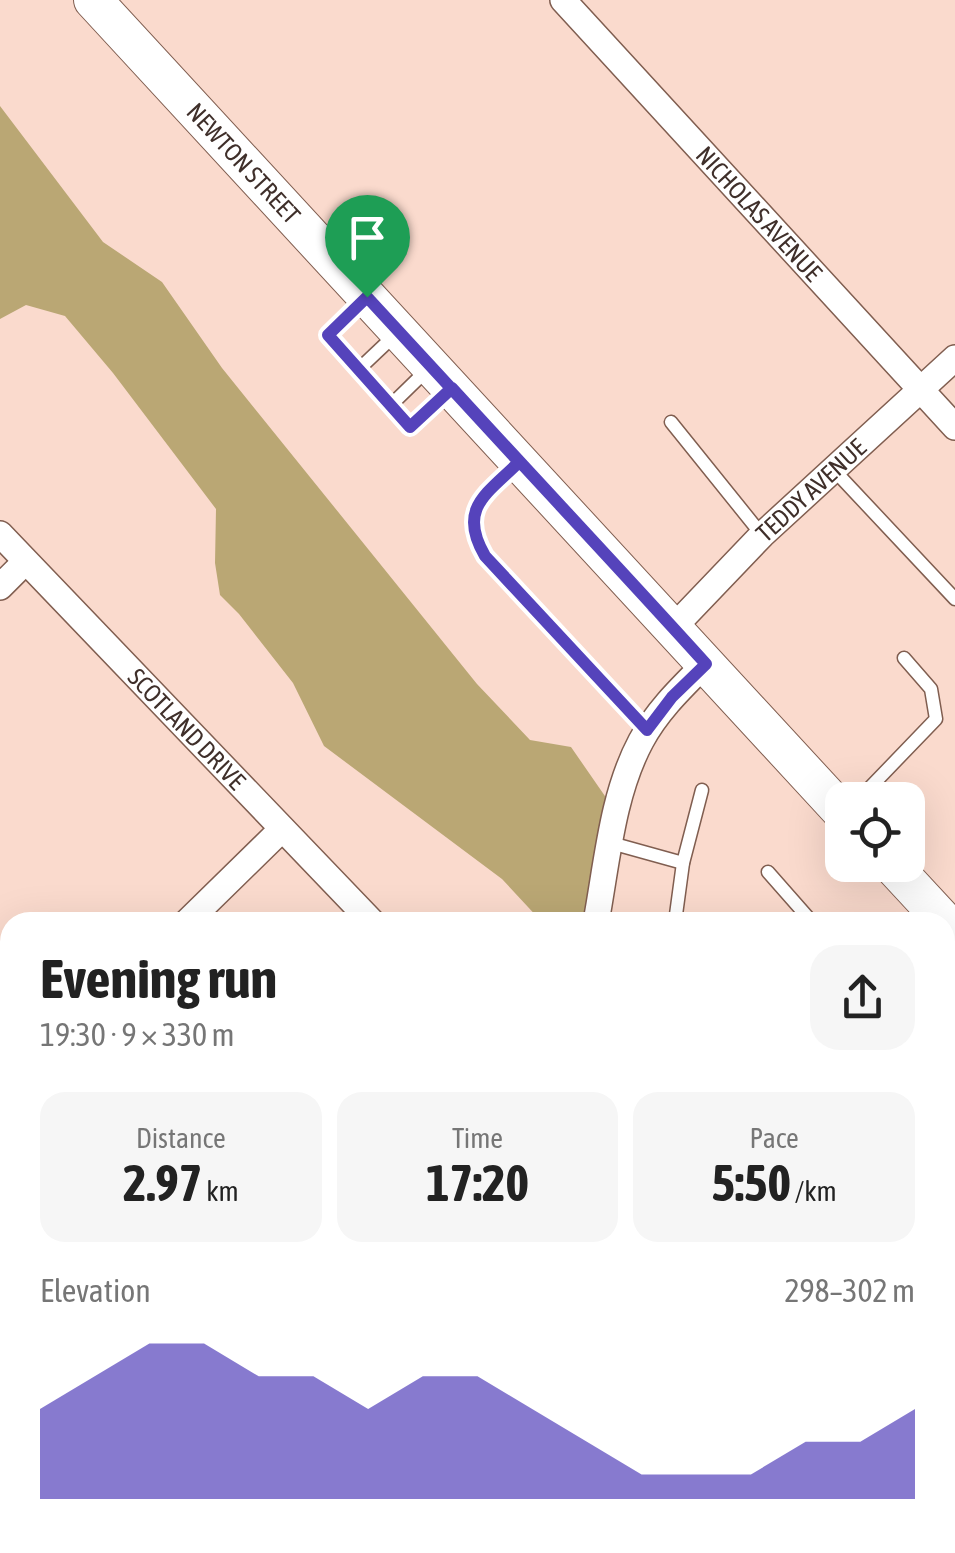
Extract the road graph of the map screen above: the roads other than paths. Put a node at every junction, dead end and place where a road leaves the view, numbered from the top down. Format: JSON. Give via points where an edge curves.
{"nodes":[{"id":1,"x":93,"y":0,"type":"edge"},
{"id":2,"x":563,"y":0,"type":"edge"},
{"id":3,"x":367,"y":297,"type":"junction"},
{"id":4,"x":399,"y":332,"type":"junction"},
{"id":5,"x":955,"y":358,"type":"edge"},
{"id":6,"x":358,"y":369,"type":"junction"},
{"id":7,"x":442,"y":377,"type":"junction"},
{"id":8,"x":920,"y":390,"type":"junction"},
{"id":9,"x":390,"y":405,"type":"junction"},
{"id":10,"x":671,"y":422,"type":"dead end"},
{"id":11,"x":955,"y":427,"type":"edge"},
{"id":12,"x":519,"y":462,"type":"junction"},
{"id":13,"x":833,"y":470,"type":"junction"},
{"id":14,"x":0,"y":534,"type":"edge"},
{"id":15,"x":762,"y":536,"type":"junction"},
{"id":16,"x":26,"y":562,"type":"junction"},
{"id":17,"x":0,"y":588,"type":"edge"},
{"id":18,"x":952,"y":589,"type":"edge"},
{"id":19,"x":673,"y":628,"type":"junction"},
{"id":20,"x":904,"y":658,"type":"dead end"},
{"id":21,"x":706,"y":664,"type":"junction"},
{"id":22,"x":647,"y":730,"type":"junction"},
{"id":23,"x":876,"y":782,"type":"edge"},
{"id":24,"x":702,"y":790,"type":"dead end"},
{"id":25,"x":825,"y":794,"type":"edge"},
{"id":26,"x":282,"y":829,"type":"junction"},
{"id":27,"x":611,"y":843,"type":"junction"},
{"id":28,"x":683,"y":863,"type":"junction"},
{"id":29,"x":768,"y":872,"type":"dead end"},
{"id":30,"x":908,"y":882,"type":"edge"},
{"id":31,"x":197,"y":912,"type":"edge"},
{"id":32,"x":362,"y":912,"type":"edge"},
{"id":33,"x":598,"y":912,"type":"edge"},
{"id":34,"x":676,"y":912,"type":"edge"},
{"id":35,"x":803,"y":912,"type":"edge"},
{"id":36,"x":935,"y":912,"type":"edge"}],
"edges":[{"from":1,"to":3,"type":"street","name":"NEWTON STREET"},
{"from":2,"to":8,"type":"street","name":"NICHOLAS AVENUE"},
{"from":3,"to":4,"type":"street","name":"NEWTON STREET"},
{"from":3,"to":6,"type":"lane","via":[[328,335]]},
{"from":4,"to":6,"type":"lane"},
{"from":4,"to":7,"type":"street","name":"NEWTON STREET"},
{"from":5,"to":8,"type":"street","name":"TEDDY AVENUE"},
{"from":6,"to":9,"type":"lane"},
{"from":7,"to":9,"type":"lane"},
{"from":7,"to":9,"type":"lane","via":[[410,427]]},
{"from":7,"to":12,"type":"street","name":"NEWTON STREET"},
{"from":8,"to":11,"type":"street","name":"NICHOLAS AVENUE"},
{"from":8,"to":13,"type":"street","name":"TEDDY AVENUE"},
{"from":10,"to":15,"type":"lane"},
{"from":12,"to":19,"type":"street","name":"NEWTON STREET"},
{"from":12,"to":22,"type":"lane","via":[[474,512],[475,539]]},
{"from":13,"to":15,"type":"street","name":"TEDDY AVENUE"},
{"from":13,"to":18,"type":"lane"},
{"from":14,"to":16,"type":"street","name":"SCOTLAND DRIVE"},
{"from":15,"to":19,"type":"street","name":"TEDDY AVENUE"},
{"from":16,"to":17,"type":"street"},
{"from":16,"to":26,"type":"street","name":"SCOTLAND DRIVE"},
{"from":19,"to":21,"type":"street","name":"NEWTON STREET"},
{"from":20,"to":23,"type":"lane","via":[[931,689],[936,720]]},
{"from":21,"to":22,"type":"street"},
{"from":21,"to":25,"type":"street","name":"NEWTON STREET"},
{"from":22,"to":27,"type":"street","via":[[632,759]]},
{"from":24,"to":28,"type":"lane"},
{"from":26,"to":31,"type":"street"},
{"from":26,"to":32,"type":"street","name":"SCOTLAND DRIVE"},
{"from":27,"to":28,"type":"lane"},
{"from":27,"to":33,"type":"street"},
{"from":28,"to":34,"type":"lane"},
{"from":29,"to":35,"type":"lane"},
{"from":30,"to":36,"type":"street"}]}
